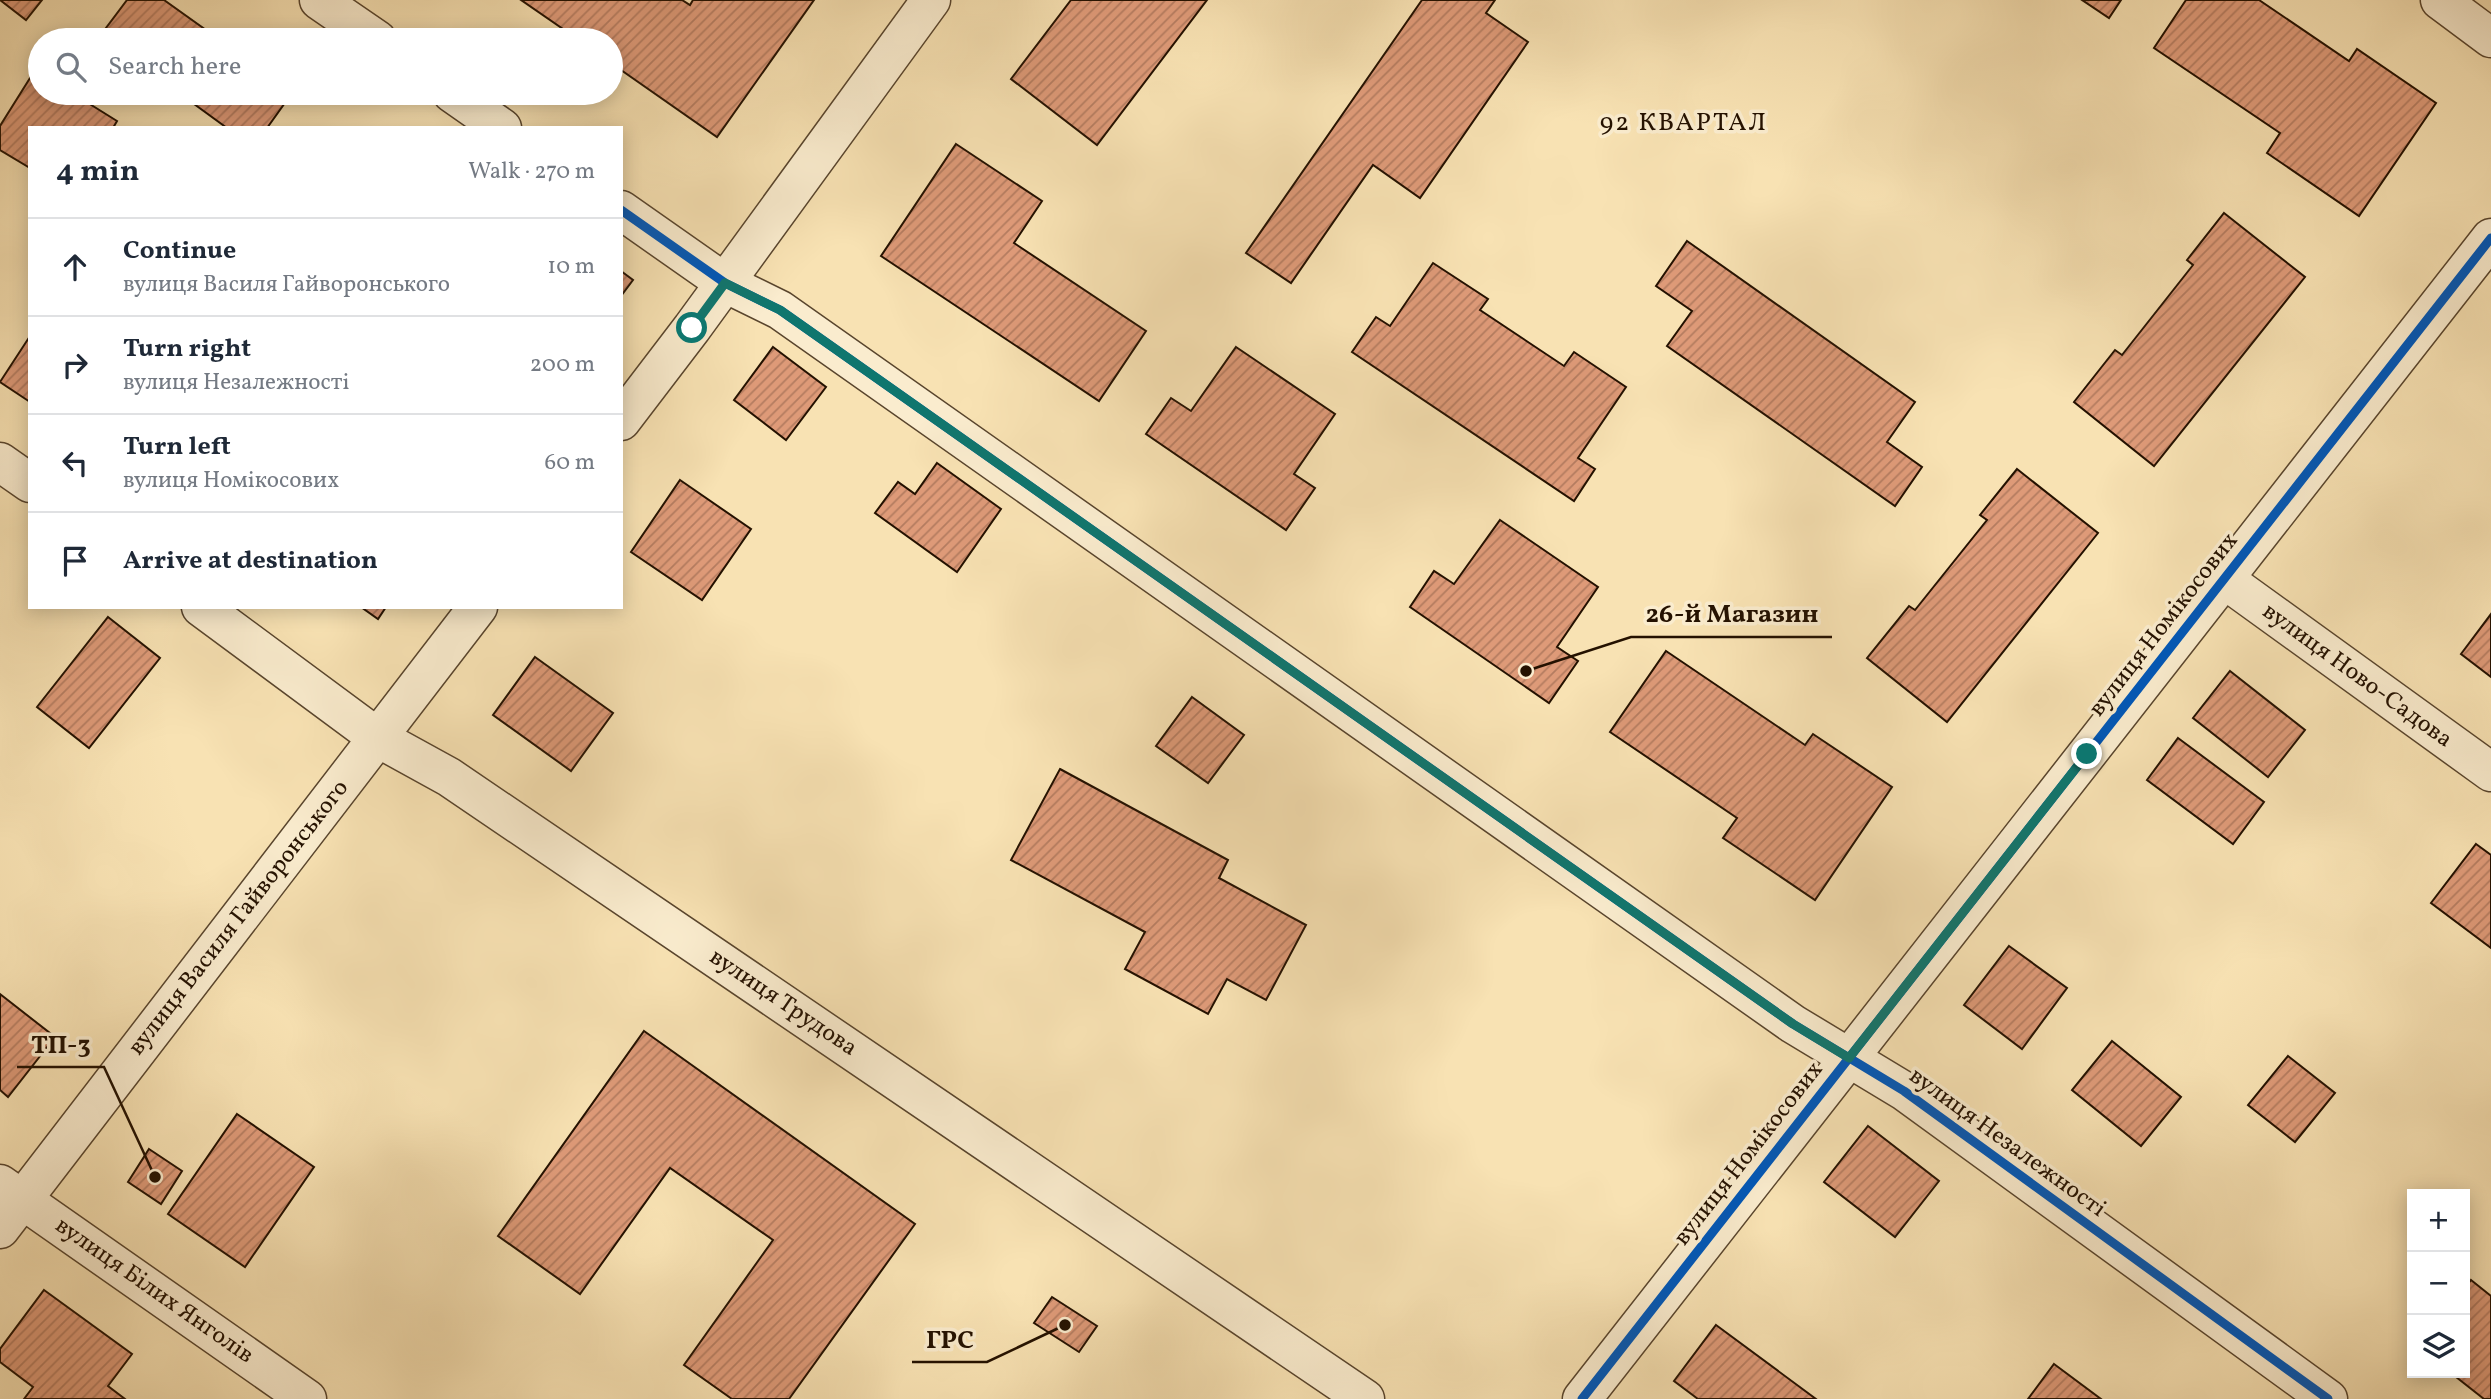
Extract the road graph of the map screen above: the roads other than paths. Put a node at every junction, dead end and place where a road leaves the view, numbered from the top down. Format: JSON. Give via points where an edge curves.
{"nodes":[{"id":1,"x":319,"y":0,"type":"edge"},
{"id":2,"x":931,"y":0,"type":"edge"},
{"id":3,"x":2440,"y":0,"type":"edge"},
{"id":4,"x":360,"y":28,"type":"edge"},
{"id":5,"x":2491,"y":38,"type":"edge"},
{"id":6,"x":469,"y":105,"type":"edge"},
{"id":7,"x":499,"y":126,"type":"edge"},
{"id":8,"x":623,"y":211,"type":"edge"},
{"id":9,"x":2491,"y":238,"type":"edge"},
{"id":10,"x":725,"y":283,"type":"junction"},
{"id":11,"x":623,"y":418,"type":"edge"},
{"id":12,"x":0,"y":462,"type":"edge"},
{"id":13,"x":28,"y":482,"type":"edge"},
{"id":14,"x":2224,"y":579,"type":"junction"},
{"id":15,"x":204,"y":609,"type":"edge"},
{"id":16,"x":476,"y":609,"type":"edge"},
{"id":17,"x":378,"y":738,"type":"junction"},
{"id":18,"x":2491,"y":772,"type":"edge"},
{"id":19,"x":1849,"y":1058,"type":"junction"},
{"id":20,"x":11,"y":1192,"type":"edge"},
{"id":21,"x":0,"y":1229,"type":"edge"},
{"id":22,"x":307,"y":1399,"type":"edge"},
{"id":23,"x":1365,"y":1399,"type":"edge"},
{"id":24,"x":1582,"y":1399,"type":"edge"},
{"id":25,"x":2328,"y":1399,"type":"edge"}],
"edges":[{"from":1,"to":4,"type":"street"},
{"from":2,"to":10,"type":"street"},
{"from":3,"to":5,"type":"street"},
{"from":6,"to":7,"type":"street"},
{"from":8,"to":10,"type":"street","name":"вулиця Незалежності"},
{"from":9,"to":14,"type":"street","name":"вулиця Номікосових"},
{"from":10,"to":11,"type":"street"},
{"from":10,"to":19,"type":"street","name":"вулиця Незалежності","via":[[780,310],[1793,1024]]},
{"from":12,"to":13,"type":"street"},
{"from":14,"to":18,"type":"street","name":"вулиця Ново-Садова"},
{"from":14,"to":19,"type":"street","name":"вулиця Номікосових"},
{"from":15,"to":17,"type":"street","name":"вулиця Трудова"},
{"from":16,"to":17,"type":"street","name":"вулиця Василя Гайворонського"},
{"from":17,"to":20,"type":"street","name":"вулиця Василя Гайворонського"},
{"from":17,"to":23,"type":"street","name":"вулиця Трудова","via":[[449,777]]},
{"from":19,"to":24,"type":"street","name":"вулиця Номікосових"},
{"from":19,"to":25,"type":"street","name":"вулиця Незалежності","via":[[1904,1091]]},
{"from":20,"to":21,"type":"street","name":"вулиця Василя Гайворонського"},
{"from":20,"to":22,"type":"street","name":"вулиця Білих Янголів"}]}
